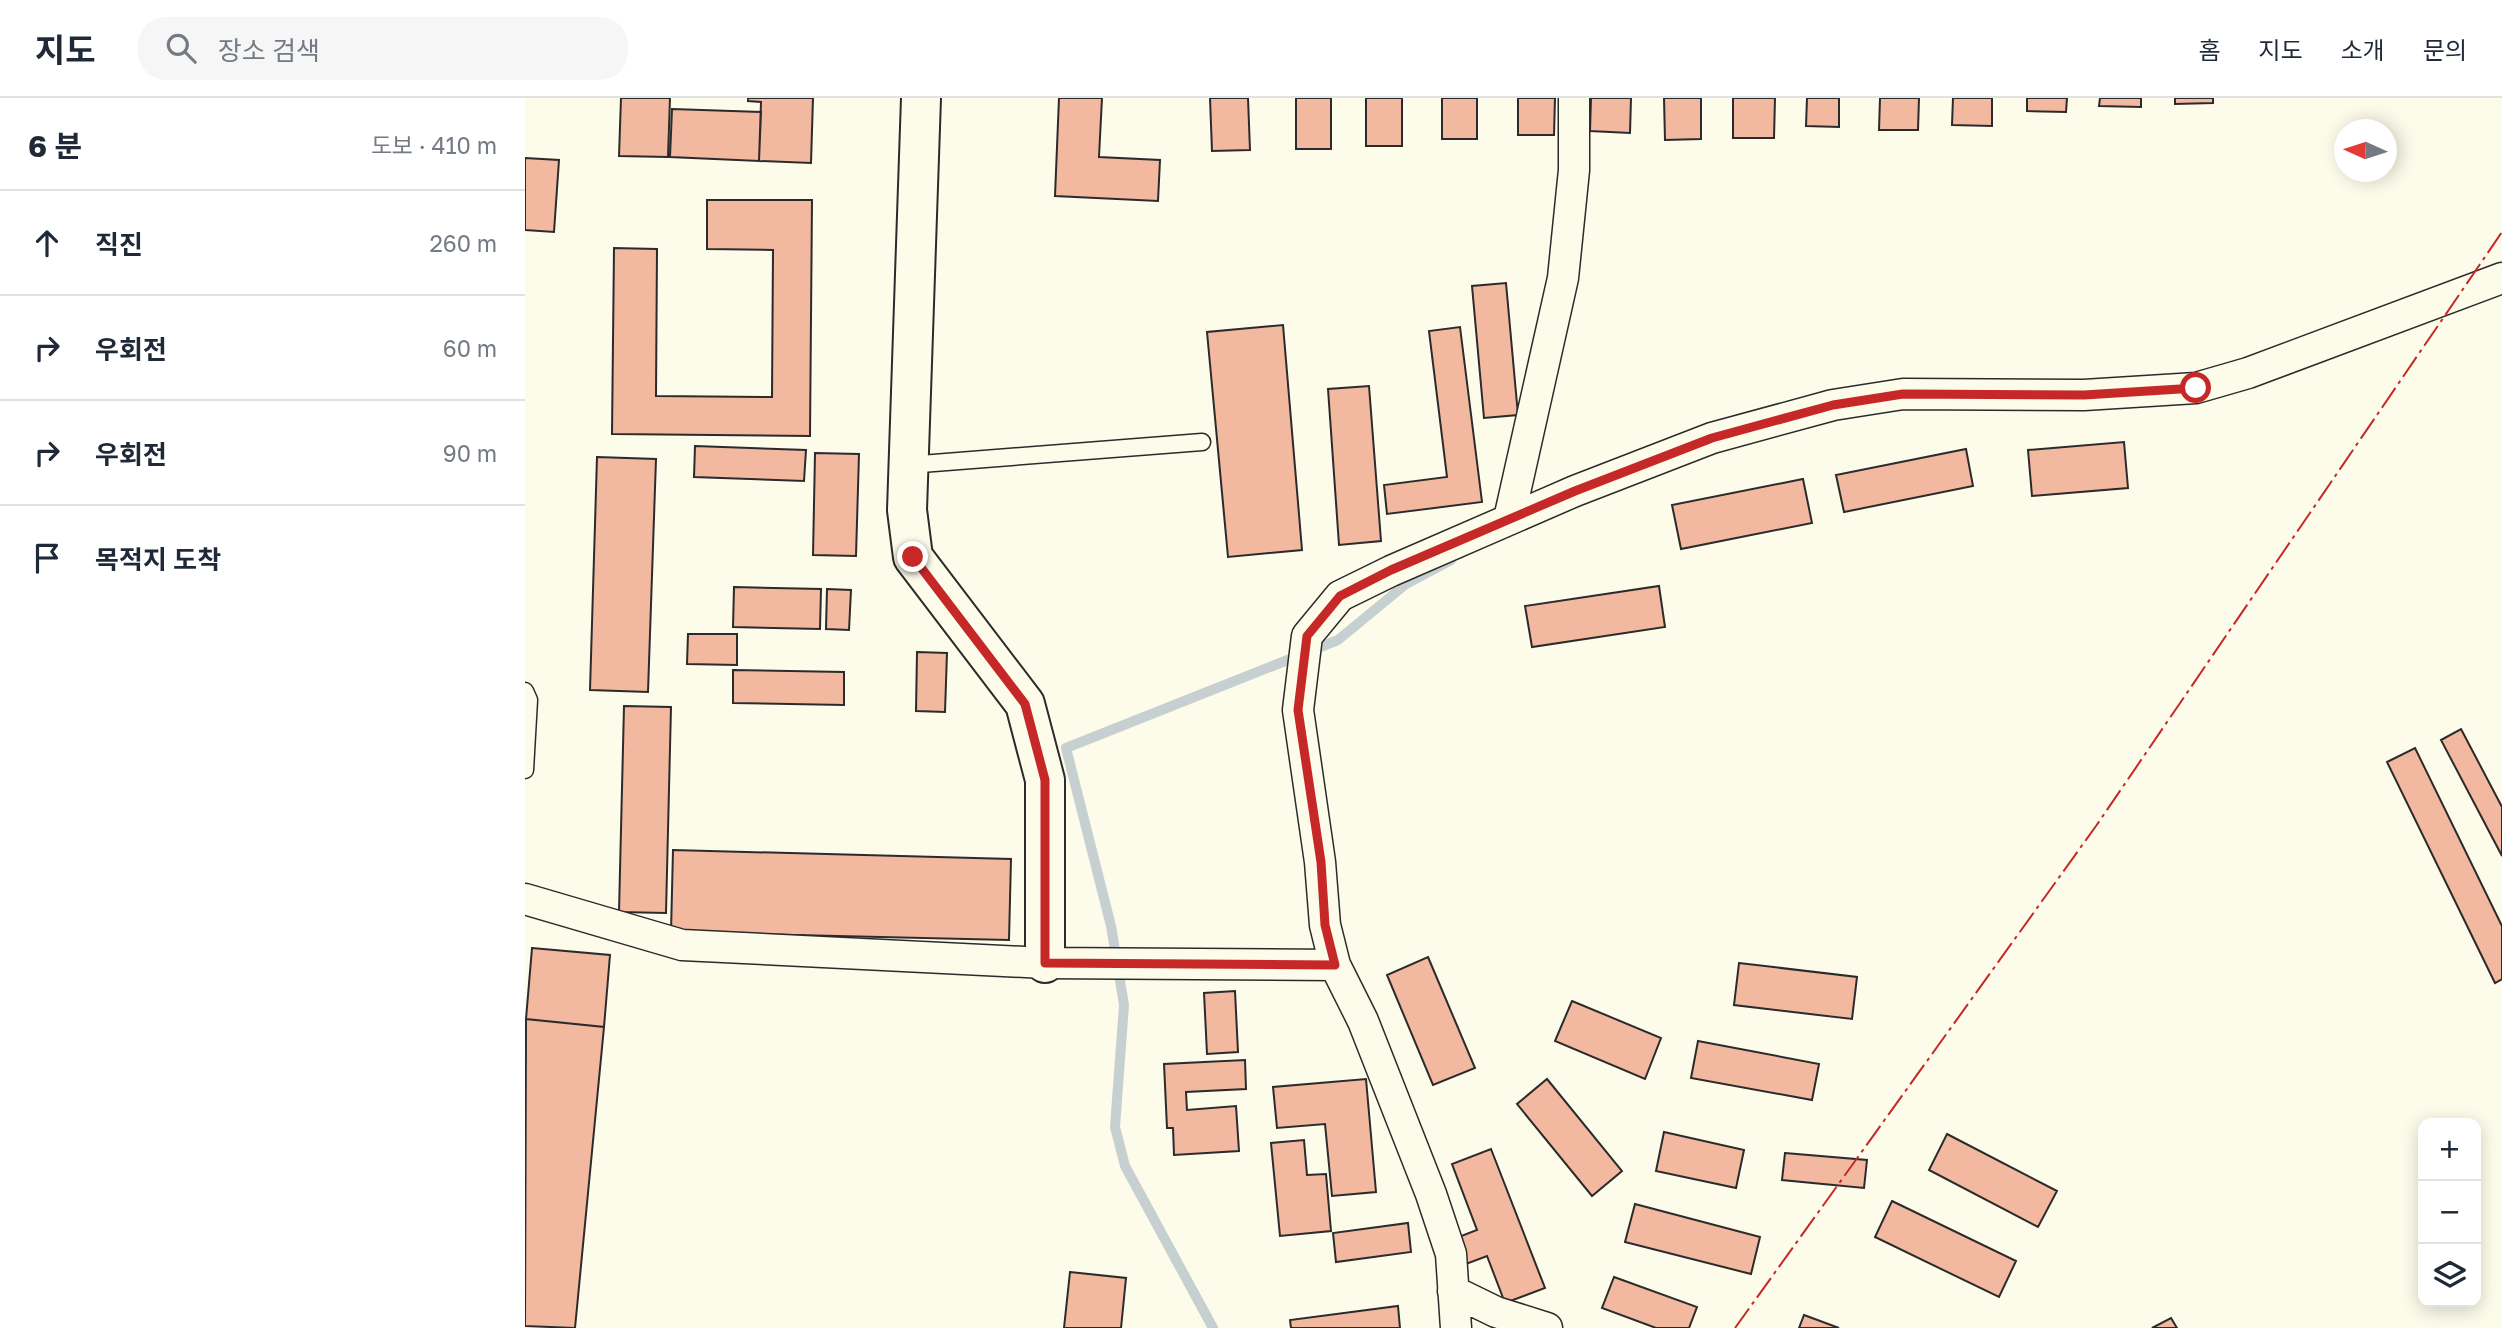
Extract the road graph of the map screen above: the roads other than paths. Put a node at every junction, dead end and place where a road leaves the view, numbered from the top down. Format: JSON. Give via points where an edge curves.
{"nodes":[{"id":1,"x":921,"y":98,"type":"edge"},
{"id":2,"x":1574,"y":98,"type":"edge"},
{"id":3,"x":2502,"y":278,"type":"edge"},
{"id":4,"x":1202,"y":442,"type":"dead end"},
{"id":5,"x":908,"y":465,"type":"junction"},
{"id":6,"x":1509,"y":519,"type":"junction"},
{"id":7,"x":525,"y":691,"type":"edge"},
{"id":8,"x":525,"y":770,"type":"edge"},
{"id":9,"x":525,"y":899,"type":"edge"},
{"id":10,"x":1045,"y":963,"type":"junction"},
{"id":11,"x":1335,"y":965,"type":"junction"},
{"id":12,"x":1453,"y":1291,"type":"junction"},
{"id":13,"x":1456,"y":1328,"type":"edge"},
{"id":14,"x":1546,"y":1328,"type":"edge"}],
"edges":[{"from":1,"to":5,"type":"street"},
{"from":2,"to":6,"type":"street","via":[[1574,170],[1563,278]]},
{"from":3,"to":6,"type":"street","via":[[2196,388],[2084,395],[1903,394],[1833,405],[1712,438]]},
{"from":4,"to":5,"type":"lane"},
{"from":5,"to":10,"type":"street","via":[[913,557],[1025,704],[1045,780]]},
{"from":6,"to":11,"type":"street","via":[[1340,596],[1307,636],[1298,710],[1321,862],[1325,925]]},
{"from":7,"to":8,"type":"lane","via":[[529,700]]},
{"from":9,"to":10,"type":"street","via":[[682,945]]},
{"from":10,"to":11,"type":"street"},
{"from":11,"to":12,"type":"street","via":[[1363,1021],[1431,1194],[1451,1254]]},
{"from":12,"to":13,"type":"street"},
{"from":12,"to":14,"type":"street","via":[[1496,1312]]}]}
